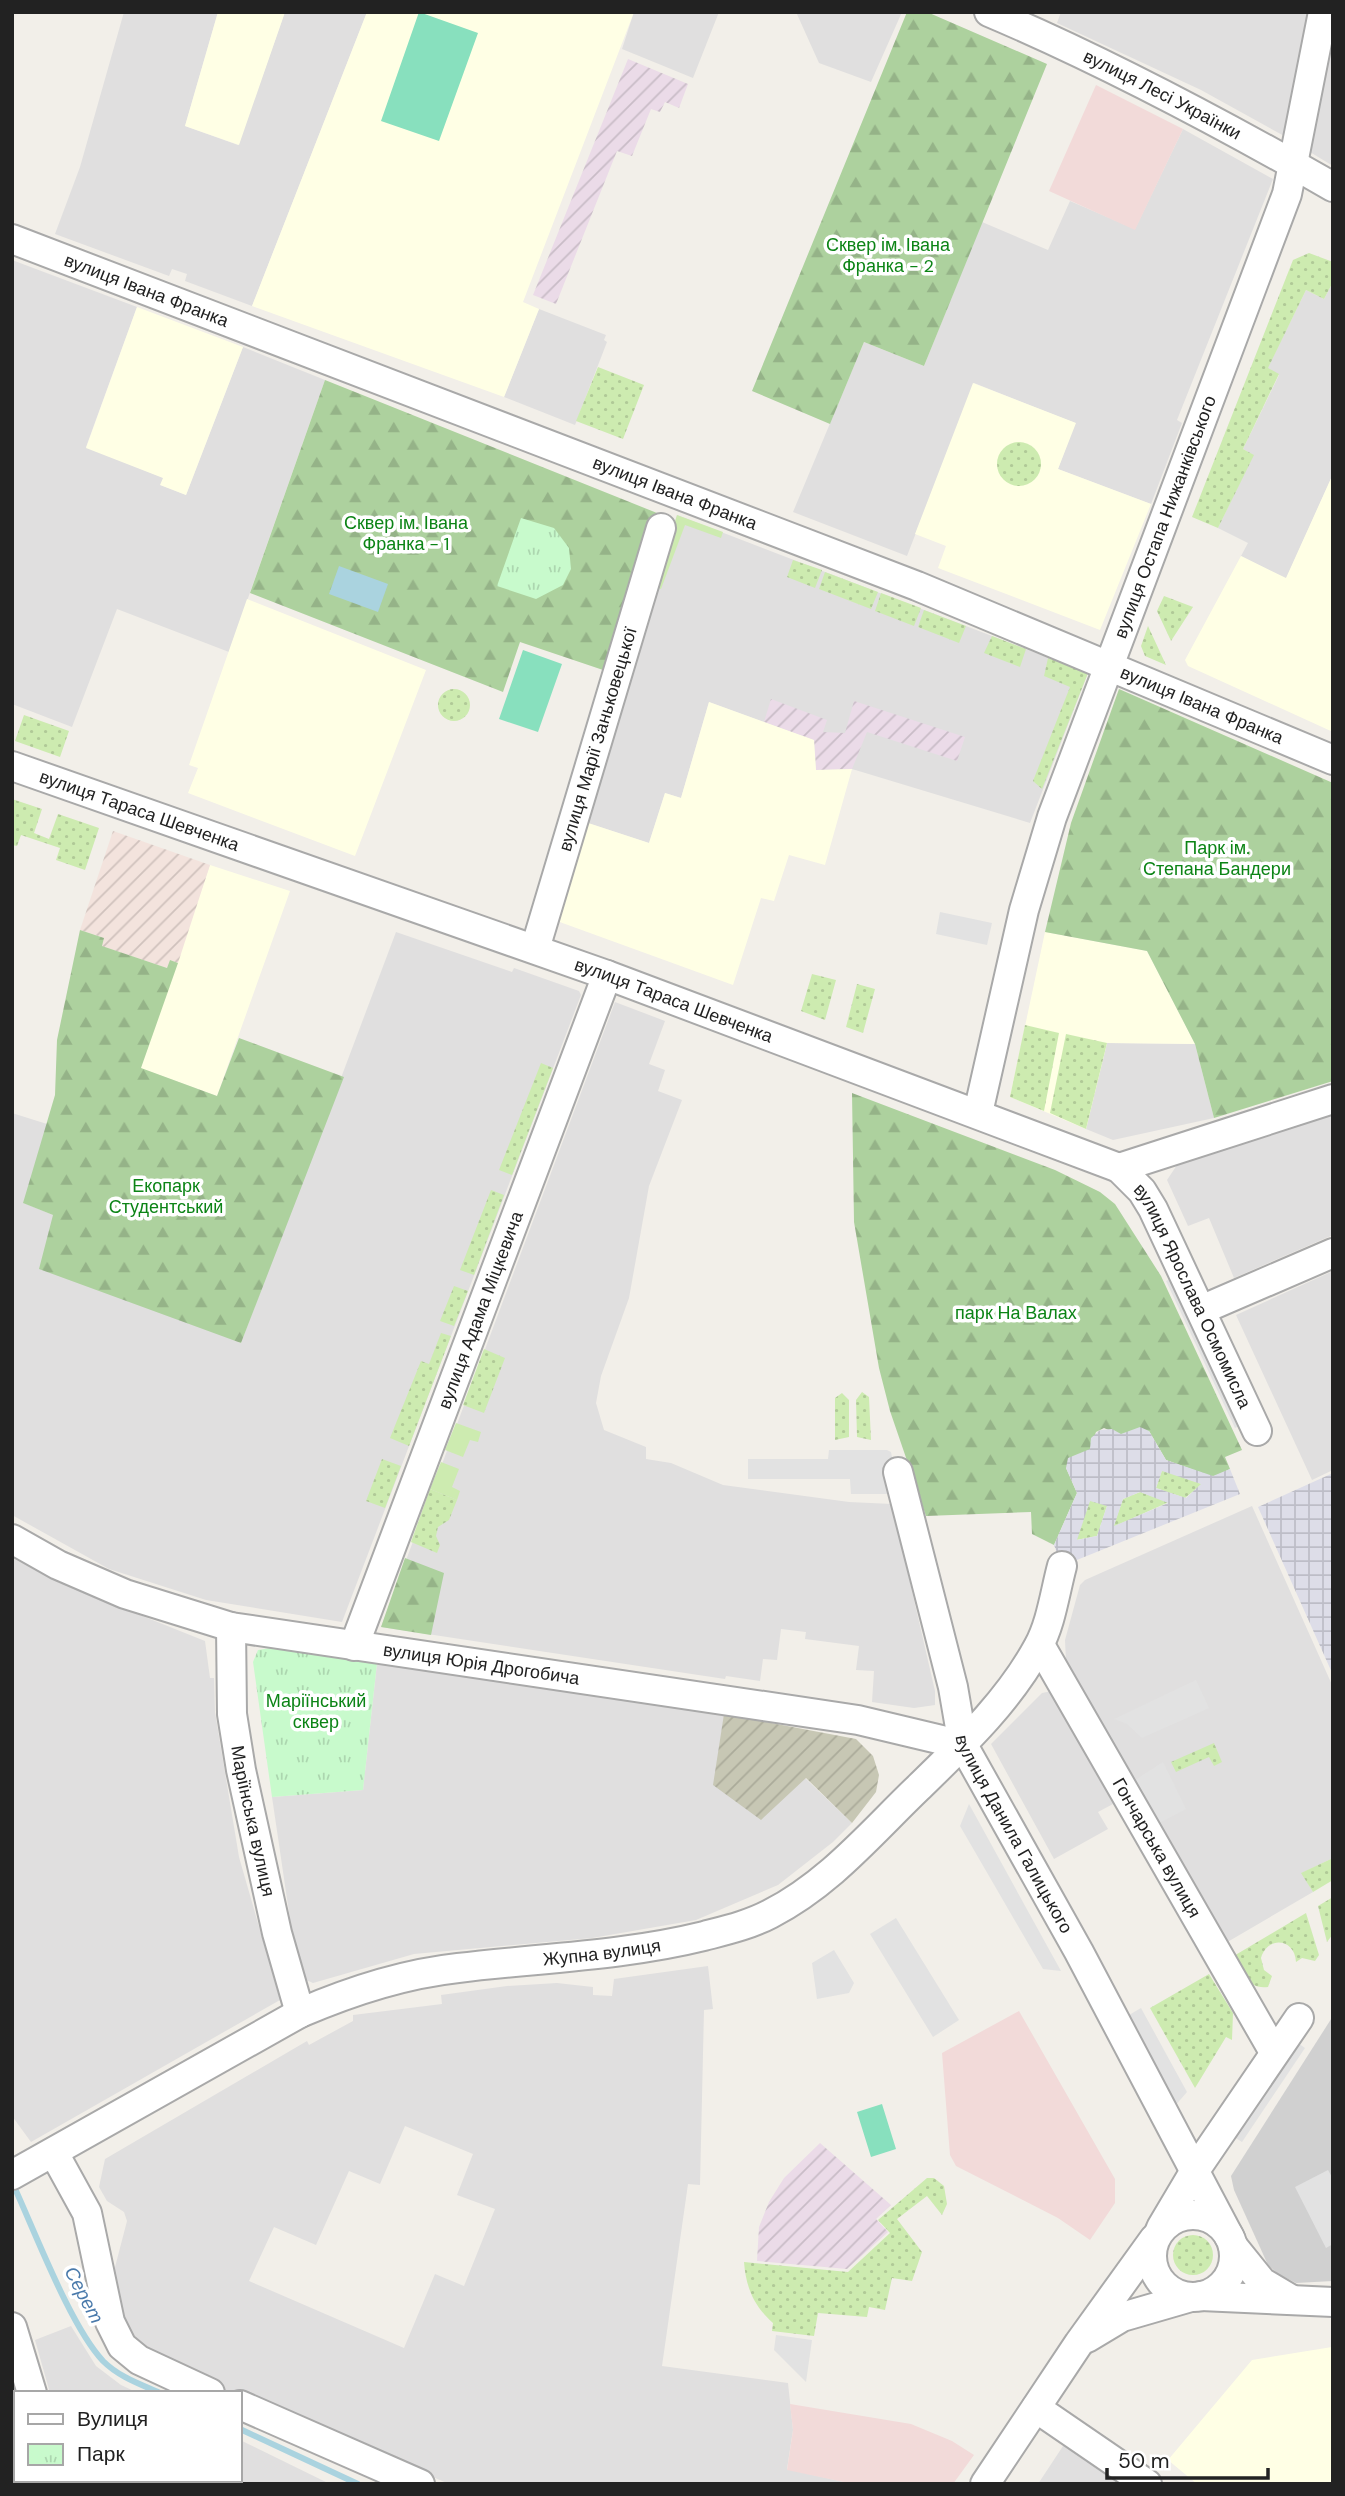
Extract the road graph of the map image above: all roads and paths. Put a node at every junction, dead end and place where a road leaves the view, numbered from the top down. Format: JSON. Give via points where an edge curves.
{"nodes":[{"id":1,"x":989,"y":12,"type":"edge"},
{"id":2,"x":1323,"y":12,"type":"edge"},
{"id":3,"x":1294,"y":165,"type":"junction"},
{"id":4,"x":1333,"y":187,"type":"edge"},
{"id":5,"x":12,"y":239,"type":"edge"},
{"id":6,"x":661,"y":528,"type":"dead end"},
{"id":7,"x":1109,"y":664,"type":"junction"},
{"id":8,"x":1333,"y":760,"type":"edge"},
{"id":9,"x":12,"y":766,"type":"edge"},
{"id":10,"x":535,"y":950,"type":"junction"},
{"id":11,"x":607,"y":975,"type":"junction"},
{"id":12,"x":1333,"y":1098,"type":"edge"},
{"id":13,"x":978,"y":1113,"type":"junction"},
{"id":14,"x":1119,"y":1168,"type":"junction"},
{"id":15,"x":1333,"y":1253,"type":"edge"},
{"id":16,"x":1201,"y":1310,"type":"junction"},
{"id":17,"x":1257,"y":1431,"type":"dead end"},
{"id":18,"x":898,"y":1472,"type":"dead end"},
{"id":19,"x":12,"y":1539,"type":"edge"},
{"id":20,"x":1062,"y":1566,"type":"dead end"},
{"id":21,"x":231,"y":1627,"type":"junction"},
{"id":22,"x":1040,"y":1645,"type":"junction"},
{"id":23,"x":354,"y":1646,"type":"junction"},
{"id":24,"x":963,"y":1745,"type":"junction"},
{"id":25,"x":300,"y":2012,"type":"junction"},
{"id":26,"x":1299,"y":2018,"type":"dead end"},
{"id":27,"x":1274,"y":2052,"type":"junction"},
{"id":28,"x":54,"y":2152,"type":"junction"},
{"id":29,"x":1196,"y":2169,"type":"junction"},
{"id":30,"x":18,"y":2172,"type":"edge"},
{"id":31,"x":1157,"y":2235,"type":"junction"},
{"id":32,"x":1231,"y":2242,"type":"junction"},
{"id":33,"x":1196,"y":2297,"type":"junction"},
{"id":34,"x":1295,"y":2301,"type":"junction"},
{"id":35,"x":1333,"y":2302,"type":"edge"},
{"id":36,"x":12,"y":2327,"type":"edge"},
{"id":37,"x":1079,"y":2343,"type":"junction"},
{"id":38,"x":31,"y":2391,"type":"edge"},
{"id":39,"x":206,"y":2391,"type":"edge"},
{"id":40,"x":242,"y":2406,"type":"edge"},
{"id":41,"x":1036,"y":2408,"type":"junction"},
{"id":42,"x":420,"y":2484,"type":"edge"},
{"id":43,"x":985,"y":2484,"type":"edge"},
{"id":44,"x":1147,"y":2484,"type":"edge"}],
"edges":[{"from":1,"to":3,"type":"street","name":"вулиця Лесі Українки","via":[[1175,101]]},
{"from":2,"to":3,"type":"street","name":"вулиця Остапа Нижанківського"},
{"from":3,"to":4,"type":"street","name":"вулиця Лесі Українки"},
{"from":3,"to":7,"type":"street","name":"вулиця Остапа Нижанківського","via":[[1287,194]]},
{"from":5,"to":7,"type":"street","name":"вулиця Івана Франка"},
{"from":6,"to":10,"type":"street","name":"вулиця Марії Заньковецької"},
{"from":7,"to":8,"type":"street","name":"вулиця Івана Франка"},
{"from":7,"to":13,"type":"street","name":"вулиця Остапа Нижанківського","via":[[1052,817],[1024,910]]},
{"from":9,"to":10,"type":"street","name":"вулиця Тараса Шевченка"},
{"from":10,"to":11,"type":"street","name":"вулиця Тараса Шевченка"},
{"from":11,"to":13,"type":"street","name":"вулиця Тараса Шевченка"},
{"from":11,"to":23,"type":"street","name":"вулиця Адама Міцкевича"},
{"from":12,"to":14,"type":"street"},
{"from":13,"to":14,"type":"street","name":"вулиця Тараса Шевченка"},
{"from":14,"to":16,"type":"street","name":"вулиця Ярослава Осмомисла","via":[[1153,1209]]},
{"from":15,"to":16,"type":"street"},
{"from":16,"to":17,"type":"street","name":"вулиця Ярослава Осмомисла"},
{"from":18,"to":24,"type":"street","name":"вулиця Данила Галицького","via":[[953,1687]]},
{"from":19,"to":21,"type":"street","name":"вулиця Юрія Дрогобича","via":[[115,1590]]},
{"from":20,"to":22,"type":"street","name":"Жупна вулиця"},
{"from":21,"to":23,"type":"street","name":"вулиця Юрія Дрогобича"},
{"from":21,"to":25,"type":"street","name":"Маріїнська вулиця","via":[[232,1714],[241,1770]]},
{"from":22,"to":24,"type":"street","name":"Жупна вулиця","via":[[1011,1689]]},
{"from":22,"to":27,"type":"street","name":"Гончарська вулиця"},
{"from":23,"to":24,"type":"street","name":"вулиця Юрія Дрогобича","via":[[858,1720]]},
{"from":24,"to":25,"type":"street","name":"Жупна вулиця","via":[[847,1861],[803,1896],[756,1921],[662,1945],[427,1972],[345,1994]]},
{"from":24,"to":29,"type":"street","name":"вулиця Данила Галицького"},
{"from":25,"to":28,"type":"street","name":"Жупна вулиця"},
{"from":26,"to":27,"type":"street"},
{"from":27,"to":29,"type":"street"},
{"from":28,"to":30,"type":"street","name":"Жупна вулиця"},
{"from":28,"to":39,"type":"street","via":[[87,2213],[110,2322],[122,2346],[139,2360]]},
{"from":29,"to":31,"type":"street"},
{"from":29,"to":32,"type":"street","name":"вулиця Данила Галицького"},
{"from":31,"to":32,"type":"street","via":[[1174,2219],[1192,2214],[1218,2223]]},
{"from":31,"to":33,"type":"street","via":[[1151,2259],[1158,2278],[1172,2291]]},
{"from":31,"to":37,"type":"street"},
{"from":32,"to":33,"type":"street","via":[[1233,2262],[1228,2277],[1216,2289]]},
{"from":32,"to":34,"type":"street","via":[[1262,2282]]},
{"from":33,"to":34,"type":"street"},
{"from":33,"to":37,"type":"street","via":[[1122,2317]]},
{"from":34,"to":35,"type":"street"},
{"from":36,"to":38,"type":"street"},
{"from":37,"to":41,"type":"street"},
{"from":40,"to":42,"type":"street"},
{"from":41,"to":43,"type":"street"},
{"from":41,"to":44,"type":"street"}]}
